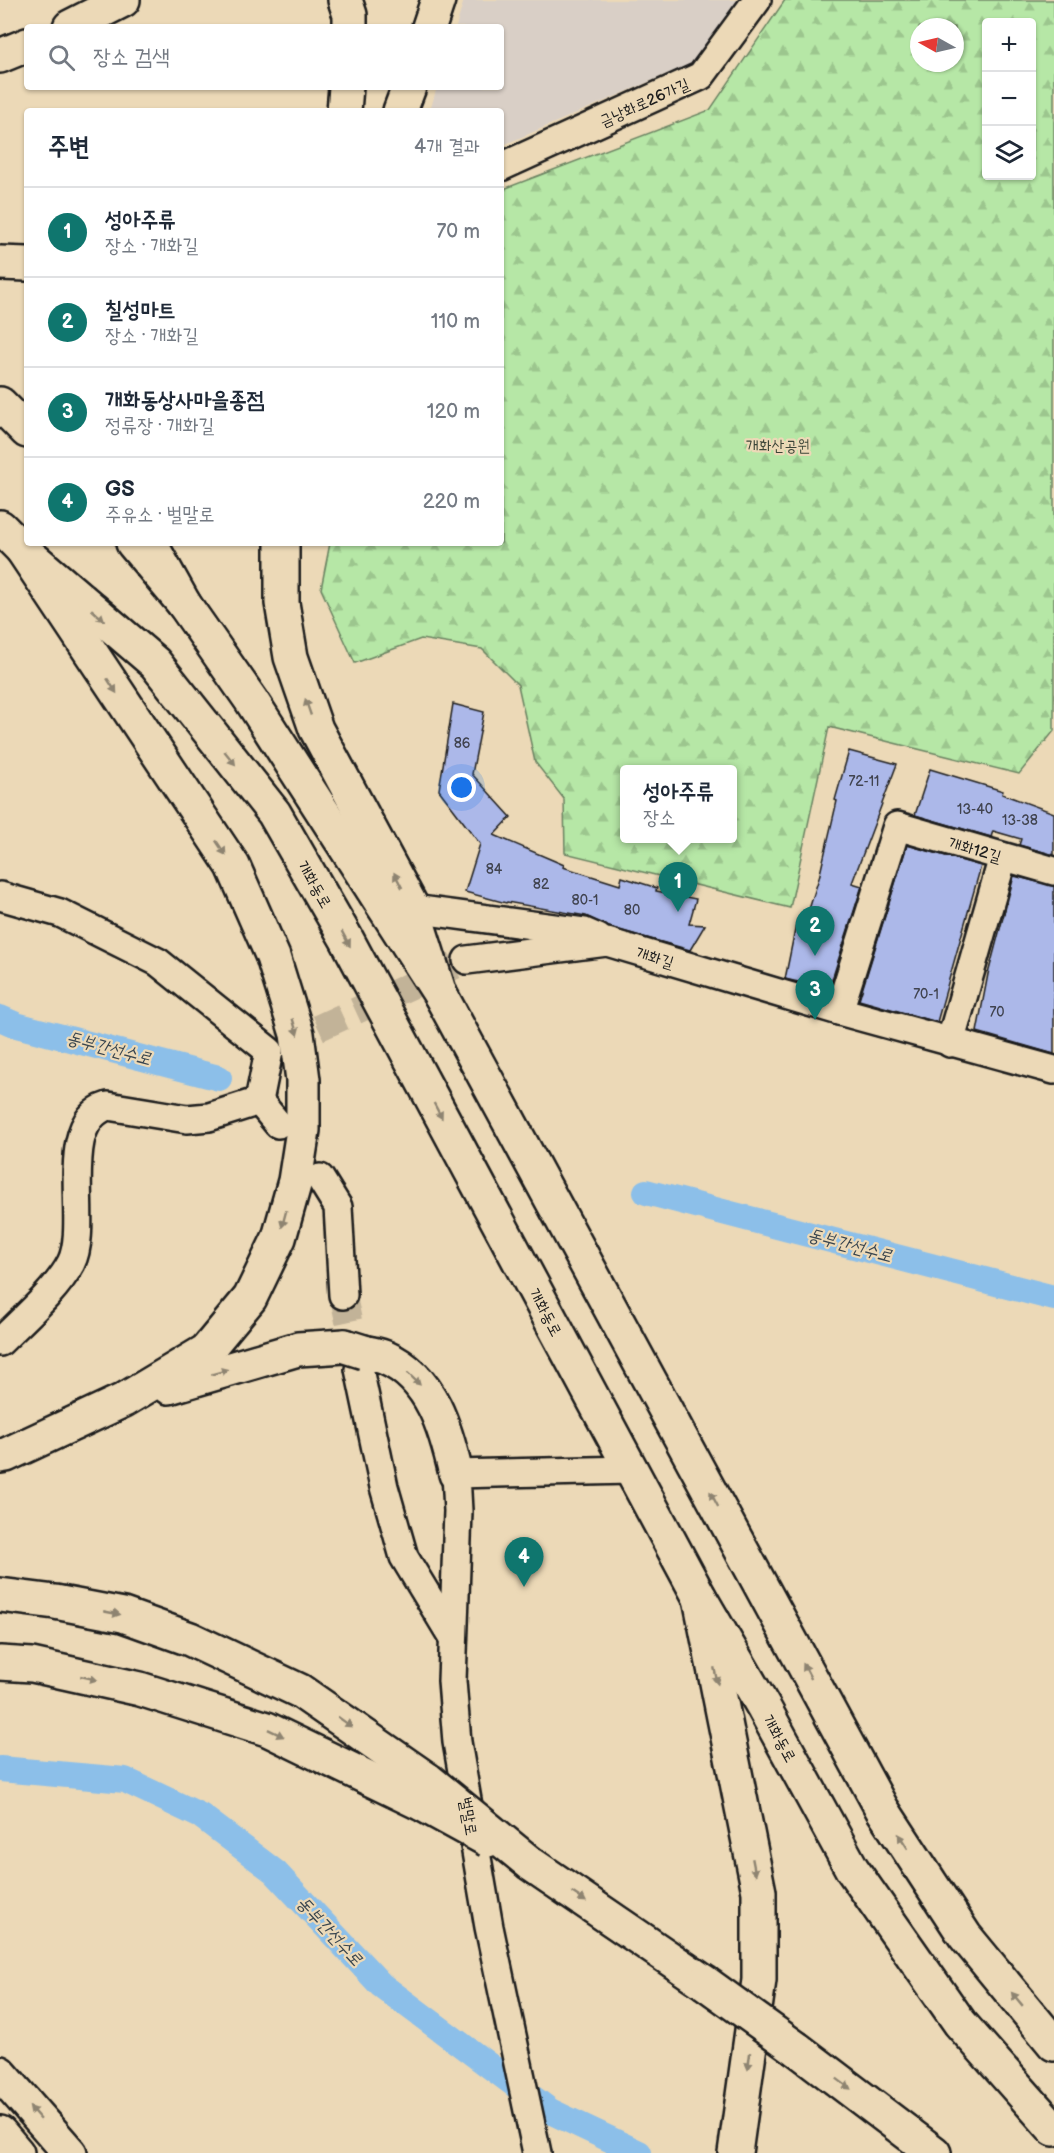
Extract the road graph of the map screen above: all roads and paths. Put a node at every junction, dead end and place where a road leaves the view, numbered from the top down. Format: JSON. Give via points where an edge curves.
{"nodes":[{"id":1,"x":123,"y":0,"type":"edge"},
{"id":2,"x":345,"y":0,"type":"edge"},
{"id":3,"x":418,"y":0,"type":"edge"},
{"id":4,"x":438,"y":0,"type":"edge"},
{"id":5,"x":757,"y":0,"type":"edge"},
{"id":6,"x":76,"y":24,"type":"edge"},
{"id":7,"x":350,"y":24,"type":"edge"},
{"id":8,"x":411,"y":24,"type":"edge"},
{"id":9,"x":430,"y":24,"type":"edge"},
{"id":10,"x":24,"y":46,"type":"edge"},
{"id":11,"x":0,"y":56,"type":"edge"},
{"id":12,"x":346,"y":90,"type":"edge"},
{"id":13,"x":398,"y":90,"type":"edge"},
{"id":14,"x":408,"y":90,"type":"edge"},
{"id":15,"x":409,"y":90,"type":"edge"},
{"id":16,"x":344,"y":108,"type":"edge"},
{"id":17,"x":394,"y":108,"type":"edge"},
{"id":18,"x":401,"y":108,"type":"edge"},
{"id":19,"x":412,"y":108,"type":"edge"},
{"id":20,"x":504,"y":166,"type":"edge"},
{"id":21,"x":0,"y":263,"type":"edge"},
{"id":22,"x":24,"y":264,"type":"edge"},
{"id":23,"x":0,"y":404,"type":"edge"},
{"id":24,"x":24,"y":428,"type":"edge"},
{"id":25,"x":11,"y":538,"type":"edge"},
{"id":26,"x":136,"y":546,"type":"edge"},
{"id":27,"x":152,"y":546,"type":"edge"},
{"id":28,"x":282,"y":546,"type":"edge"},
{"id":29,"x":184,"y":604,"type":"junction"},
{"id":30,"x":1003,"y":857,"type":"junction"},
{"id":31,"x":1054,"y":871,"type":"edge"},
{"id":32,"x":0,"y":896,"type":"edge"},
{"id":33,"x":413,"y":909,"type":"junction"},
{"id":34,"x":607,"y":942,"type":"junction"},
{"id":35,"x":467,"y":960,"type":"tunnel mouth"},
{"id":36,"x":440,"y":994,"type":"junction"},
{"id":37,"x":839,"y":1011,"type":"junction"},
{"id":38,"x":950,"y":1043,"type":"junction"},
{"id":39,"x":1054,"y":1070,"type":"edge"},
{"id":40,"x":259,"y":1101,"type":"junction"},
{"id":41,"x":278,"y":1124,"type":"dead end"},
{"id":42,"x":320,"y":1178,"type":"dead end"},
{"id":43,"x":343,"y":1295,"type":"tunnel mouth"},
{"id":44,"x":0,"y":1342,"type":"edge"},
{"id":45,"x":356,"y":1356,"type":"junction"},
{"id":46,"x":124,"y":1400,"type":"junction"},
{"id":47,"x":2,"y":1457,"type":"edge"},
{"id":48,"x":631,"y":1470,"type":"junction"},
{"id":49,"x":456,"y":1474,"type":"junction"},
{"id":50,"x":0,"y":1596,"type":"edge"},
{"id":51,"x":700,"y":1598,"type":"junction"},
{"id":52,"x":453,"y":1638,"type":"junction"},
{"id":53,"x":0,"y":1663,"type":"edge"},
{"id":54,"x":426,"y":1792,"type":"junction"},
{"id":55,"x":1054,"y":2044,"type":"edge"},
{"id":56,"x":0,"y":2073,"type":"edge"},
{"id":57,"x":1054,"y":2130,"type":"edge"},
{"id":58,"x":0,"y":2133,"type":"edge"},
{"id":59,"x":16,"y":2153,"type":"edge"},
{"id":60,"x":70,"y":2153,"type":"edge"},
{"id":61,"x":537,"y":2153,"type":"edge"},
{"id":62,"x":735,"y":2153,"type":"edge"},
{"id":63,"x":934,"y":2153,"type":"edge"}],
"edges":[{"from":1,"to":6,"type":"main road"},
{"from":2,"to":7,"type":"main road"},
{"from":3,"to":8,"type":"main road"},
{"from":4,"to":9,"type":"main road"},
{"from":5,"to":20,"type":"street","name":"금낭화로26가길","via":[[701,76]]},
{"from":10,"to":11,"type":"main road"},
{"from":12,"to":16,"type":"main road"},
{"from":13,"to":17,"type":"main road"},
{"from":14,"to":18,"type":"main road"},
{"from":15,"to":19,"type":"street"},
{"from":21,"to":22,"type":"main road"},
{"from":23,"to":24,"type":"main road"},
{"from":25,"to":46,"type":"main road","one_way":true,"via":[[233,867],[273,957],[297,1034],[302,1069],[303,1130],[295,1181],[279,1238],[250,1298],[206,1351]]},
{"from":25,"to":48,"type":"main road","name":"개화동로","one_way":true,"via":[[155,663],[274,813],[346,938]]},
{"from":26,"to":29,"type":"main road"},
{"from":27,"to":29,"type":"main road"},
{"from":33,"to":28,"type":"main road","one_way":true,"via":[[316,729],[291,657],[282,603]]},
{"from":29,"to":36,"type":"main road","via":[[258,710]]},
{"from":30,"to":31,"type":"street","name":"개화12길"},
{"from":30,"to":37,"type":"street","name":"개화12길","via":[[897,826]]},
{"from":30,"to":38,"type":"street"},
{"from":32,"to":40,"type":"street","via":[[60,913],[158,962],[269,1051]]},
{"from":33,"to":34,"type":"street","via":[[584,932]]},
{"from":33,"to":36,"type":"main road"},
{"from":34,"to":35,"type":"street","name":"개화길"},
{"from":34,"to":37,"type":"street","name":"개화길"},
{"from":55,"to":36,"type":"main road","one_way":true,"via":[[965,1936],[882,1809]]},
{"from":37,"to":38,"type":"street","name":"개화길"},
{"from":38,"to":39,"type":"street","name":"개화길"},
{"from":40,"to":41,"type":"street"},
{"from":40,"to":44,"type":"street","via":[[208,1117],[187,1119],[108,1106],[89,1117],[79,1149],[77,1245],[72,1262],[59,1281]]},
{"from":42,"to":43,"type":"street","via":[[338,1207]]},
{"from":46,"to":45,"type":"main road","one_way":true,"via":[[298,1349]]},
{"from":45,"to":49,"type":"main road","one_way":true,"via":[[387,1359],[417,1378],[448,1437]]},
{"from":45,"to":52,"type":"street","via":[[384,1487],[404,1557]]},
{"from":46,"to":47,"type":"main road"},
{"from":48,"to":49,"type":"street"},
{"from":48,"to":51,"type":"main road","name":"개화동로"},
{"from":49,"to":52,"type":"street","name":"벌말로"},
{"from":50,"to":54,"type":"main road","one_way":true,"via":[[123,1615],[190,1639],[300,1691]]},
{"from":51,"to":57,"type":"main road","name":"개화동로","via":[[852,1869],[960,2023]]},
{"from":51,"to":62,"type":"main road","one_way":true,"via":[[759,1892],[759,1980]]},
{"from":52,"to":61,"type":"street","name":"벌말로","via":[[452,1681],[460,1765],[489,1927]]},
{"from":53,"to":54,"type":"main road","one_way":true,"via":[[32,1665],[140,1689],[267,1729]]},
{"from":54,"to":63,"type":"main road","one_way":true,"bridge":true,"via":[[704,1982]]},
{"from":60,"to":56,"type":"main road","one_way":true},
{"from":58,"to":59,"type":"main road"}]}
